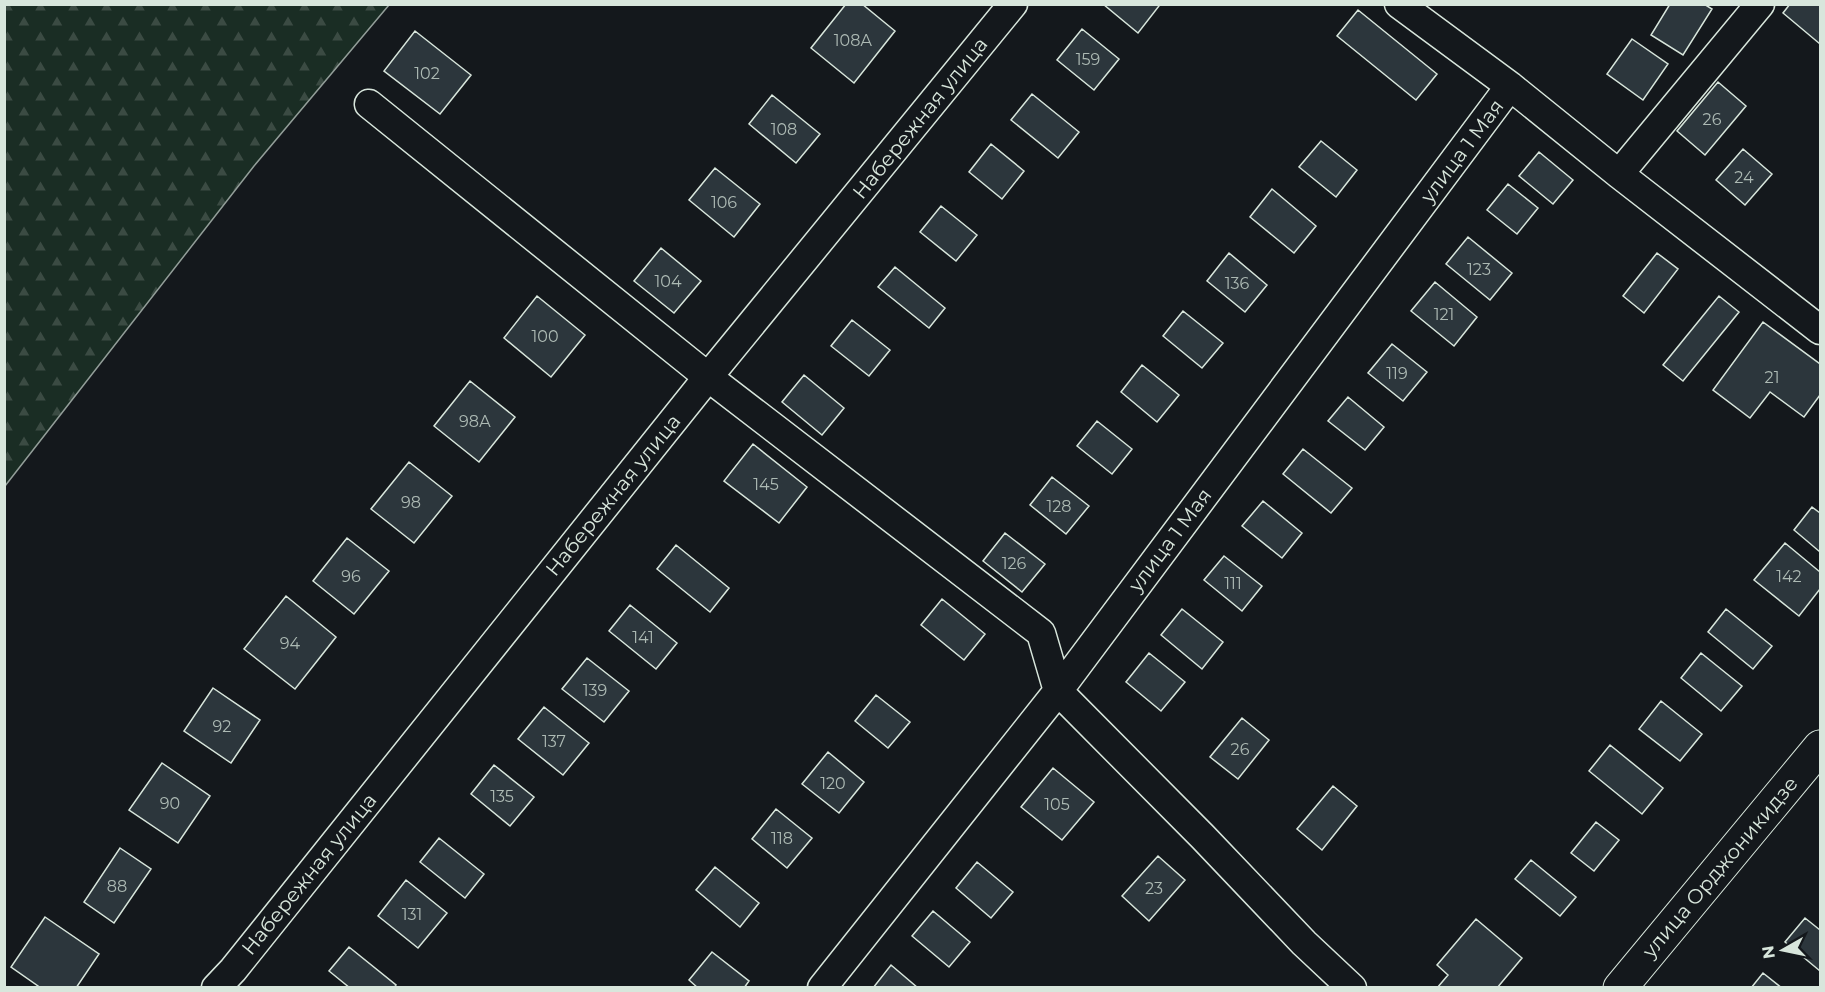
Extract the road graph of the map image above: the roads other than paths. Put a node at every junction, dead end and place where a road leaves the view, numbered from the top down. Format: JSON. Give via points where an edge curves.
{"nodes":[{"id":1,"x":1013,"y":4,"type":"edge"},
{"id":2,"x":1399,"y":4,"type":"edge"},
{"id":3,"x":1760,"y":4,"type":"edge"},
{"id":4,"x":1510,"y":86,"type":"junction"},
{"id":5,"x":369,"y":104,"type":"dead end"},
{"id":6,"x":1619,"y":174,"type":"junction"},
{"id":7,"x":1821,"y":330,"type":"edge"},
{"id":8,"x":708,"y":377,"type":"junction"},
{"id":9,"x":1058,"y":691,"type":"junction"},
{"id":10,"x":1821,"y":747,"type":"edge"},
{"id":11,"x":216,"y":987,"type":"edge"},
{"id":12,"x":822,"y":987,"type":"edge"},
{"id":13,"x":1352,"y":987,"type":"edge"},
{"id":14,"x":1620,"y":987,"type":"edge"}],
"edges":[{"from":1,"to":8,"type":"street","name":"Набережная улица"},
{"from":2,"to":4,"type":"street"},
{"from":3,"to":6,"type":"street"},
{"from":4,"to":6,"type":"street"},
{"from":4,"to":9,"type":"street","name":"улица 1 Мая"},
{"from":5,"to":8,"type":"street"},
{"from":6,"to":7,"type":"street"},
{"from":8,"to":9,"type":"street","via":[[1041,633]]},
{"from":8,"to":11,"type":"street","name":"Набережная улица"},
{"from":9,"to":12,"type":"street","name":"улица 1 Мая"},
{"from":9,"to":13,"type":"street","via":[[1304,943]]},
{"from":10,"to":14,"type":"main road","name":"улица Орджоникидзе"}]}
